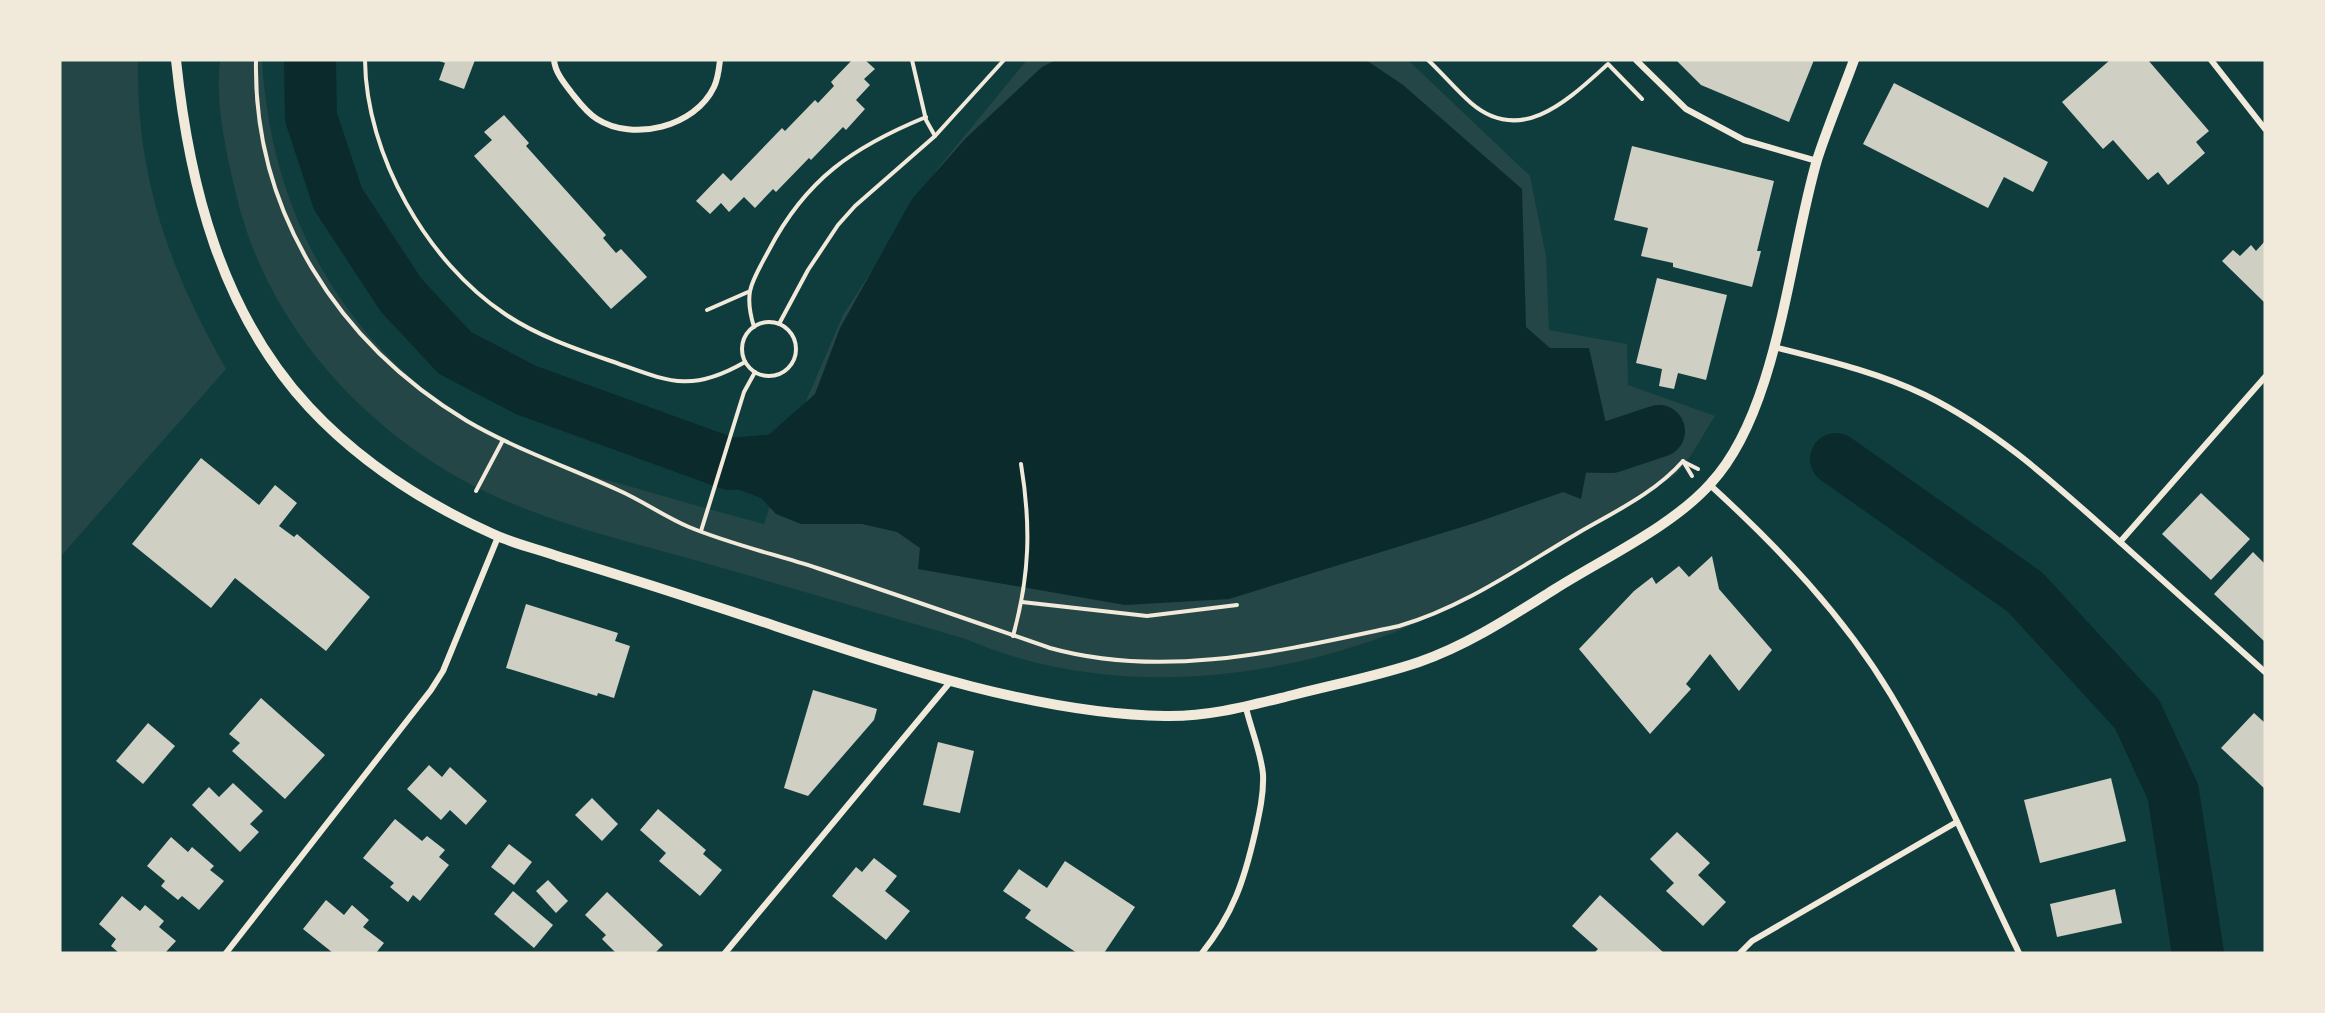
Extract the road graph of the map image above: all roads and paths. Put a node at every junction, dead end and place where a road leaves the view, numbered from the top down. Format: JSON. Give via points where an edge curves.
{"nodes":[{"id":1,"x":176,"y":60,"type":"edge"},
{"id":2,"x":256,"y":60,"type":"edge"},
{"id":3,"x":365,"y":60,"type":"edge"},
{"id":4,"x":554,"y":60,"type":"edge"},
{"id":5,"x":720,"y":60,"type":"edge"},
{"id":6,"x":912,"y":60,"type":"edge"},
{"id":7,"x":1004,"y":60,"type":"edge"},
{"id":8,"x":1428,"y":60,"type":"edge"},
{"id":9,"x":1636,"y":60,"type":"edge"},
{"id":10,"x":1854,"y":60,"type":"edge"},
{"id":11,"x":2211,"y":60,"type":"edge"},
{"id":12,"x":1642,"y":99,"type":"dead end"},
{"id":13,"x":926,"y":117,"type":"junction"},
{"id":14,"x":2265,"y":129,"type":"edge"},
{"id":15,"x":935,"y":136,"type":"junction"},
{"id":16,"x":1817,"y":161,"type":"junction"},
{"id":17,"x":748,"y":292,"type":"junction"},
{"id":18,"x":706,"y":310,"type":"dead end"},
{"id":19,"x":779,"y":324,"type":"junction"},
{"id":20,"x":754,"y":327,"type":"junction"},
{"id":21,"x":1772,"y":347,"type":"junction"},
{"id":22,"x":745,"y":362,"type":"junction"},
{"id":23,"x":755,"y":372,"type":"junction"},
{"id":24,"x":2265,"y":377,"type":"edge"},
{"id":25,"x":503,"y":440,"type":"junction"},
{"id":26,"x":1683,"y":461,"type":"dead end"},
{"id":27,"x":1021,"y":464,"type":"dead end"},
{"id":28,"x":1710,"y":485,"type":"junction"},
{"id":29,"x":476,"y":491,"type":"dead end"},
{"id":30,"x":701,"y":531,"type":"junction"},
{"id":31,"x":498,"y":537,"type":"junction"},
{"id":32,"x":2120,"y":542,"type":"junction"},
{"id":33,"x":1022,"y":602,"type":"junction"},
{"id":34,"x":1237,"y":605,"type":"dead end"},
{"id":35,"x":1013,"y":636,"type":"junction"},
{"id":36,"x":2265,"y":672,"type":"edge"},
{"id":37,"x":951,"y":680,"type":"junction"},
{"id":38,"x":1246,"y":708,"type":"junction"},
{"id":39,"x":1955,"y":823,"type":"junction"},
{"id":40,"x":226,"y":953,"type":"edge"},
{"id":41,"x":725,"y":953,"type":"edge"},
{"id":42,"x":1202,"y":953,"type":"edge"},
{"id":43,"x":1740,"y":953,"type":"edge"},
{"id":44,"x":2019,"y":953,"type":"edge"}],
"edges":[{"from":1,"to":31,"type":"street","via":[[182,122],[196,189],[216,253],[243,314],[272,361],[344,443],[385,476]]},
{"from":2,"to":25,"type":"path","via":[[259,122],[267,154],[291,229],[322,287],[368,343],[404,376],[466,420]]},
{"from":3,"to":22,"type":"path","via":[[382,146],[418,226],[457,272],[504,313],[573,348],[671,381],[711,379]]},
{"from":4,"to":5,"type":"street","via":[[562,81],[584,108],[615,128],[636,130],[655,128],[692,112],[714,87]]},
{"from":6,"to":13,"type":"path"},
{"from":7,"to":15,"type":"path"},
{"from":8,"to":12,"type":"path","via":[[1471,103],[1505,120],[1528,120],[1541,115],[1608,64]]},
{"from":9,"to":16,"type":"street","via":[[1686,109],[1744,140]]},
{"from":10,"to":16,"type":"street"},
{"from":11,"to":14,"type":"street"},
{"from":13,"to":15,"type":"path"},
{"from":13,"to":17,"type":"path","via":[[877,138],[828,171],[792,210]]},
{"from":15,"to":19,"type":"path","via":[[838,225]]},
{"from":16,"to":21,"type":"street"},
{"from":17,"to":18,"type":"path"},
{"from":17,"to":20,"type":"path"},
{"from":19,"to":20,"type":"path","via":[[762,323]]},
{"from":19,"to":23,"type":"path","via":[[796,344],[793,362],[788,369],[772,376]]},
{"from":20,"to":22,"type":"path","via":[[742,345]]},
{"from":21,"to":28,"type":"street","via":[[1744,435],[1730,462]]},
{"from":21,"to":32,"type":"street","via":[[1876,375],[1961,414],[2039,469]]},
{"from":22,"to":23,"type":"path"},
{"from":23,"to":30,"type":"path","via":[[744,392]]},
{"from":24,"to":32,"type":"street"},
{"from":25,"to":29,"type":"path"},
{"from":25,"to":30,"type":"path"},
{"from":26,"to":35,"type":"path","via":[[1650,490],[1474,594],[1421,620],[1399,626],[1252,654],[1167,663],[1079,656]]},
{"from":27,"to":33,"type":"path","via":[[1029,512]]},
{"from":28,"to":38,"type":"street","via":[[1670,518],[1494,627],[1435,655],[1358,680]]},
{"from":28,"to":39,"type":"street","via":[[1786,558],[1860,648],[1891,696]]},
{"from":30,"to":35,"type":"path"},
{"from":31,"to":37,"type":"street"},
{"from":31,"to":40,"type":"street","via":[[431,690]]},
{"from":32,"to":36,"type":"street"},
{"from":33,"to":34,"type":"path","via":[[1147,616]]},
{"from":33,"to":35,"type":"path"},
{"from":37,"to":38,"type":"street","via":[[1075,708],[1168,716]]},
{"from":37,"to":41,"type":"street"},
{"from":38,"to":42,"type":"street","via":[[1263,774],[1260,811],[1236,900]]},
{"from":39,"to":43,"type":"street","via":[[1752,941]]},
{"from":39,"to":44,"type":"street"}]}
